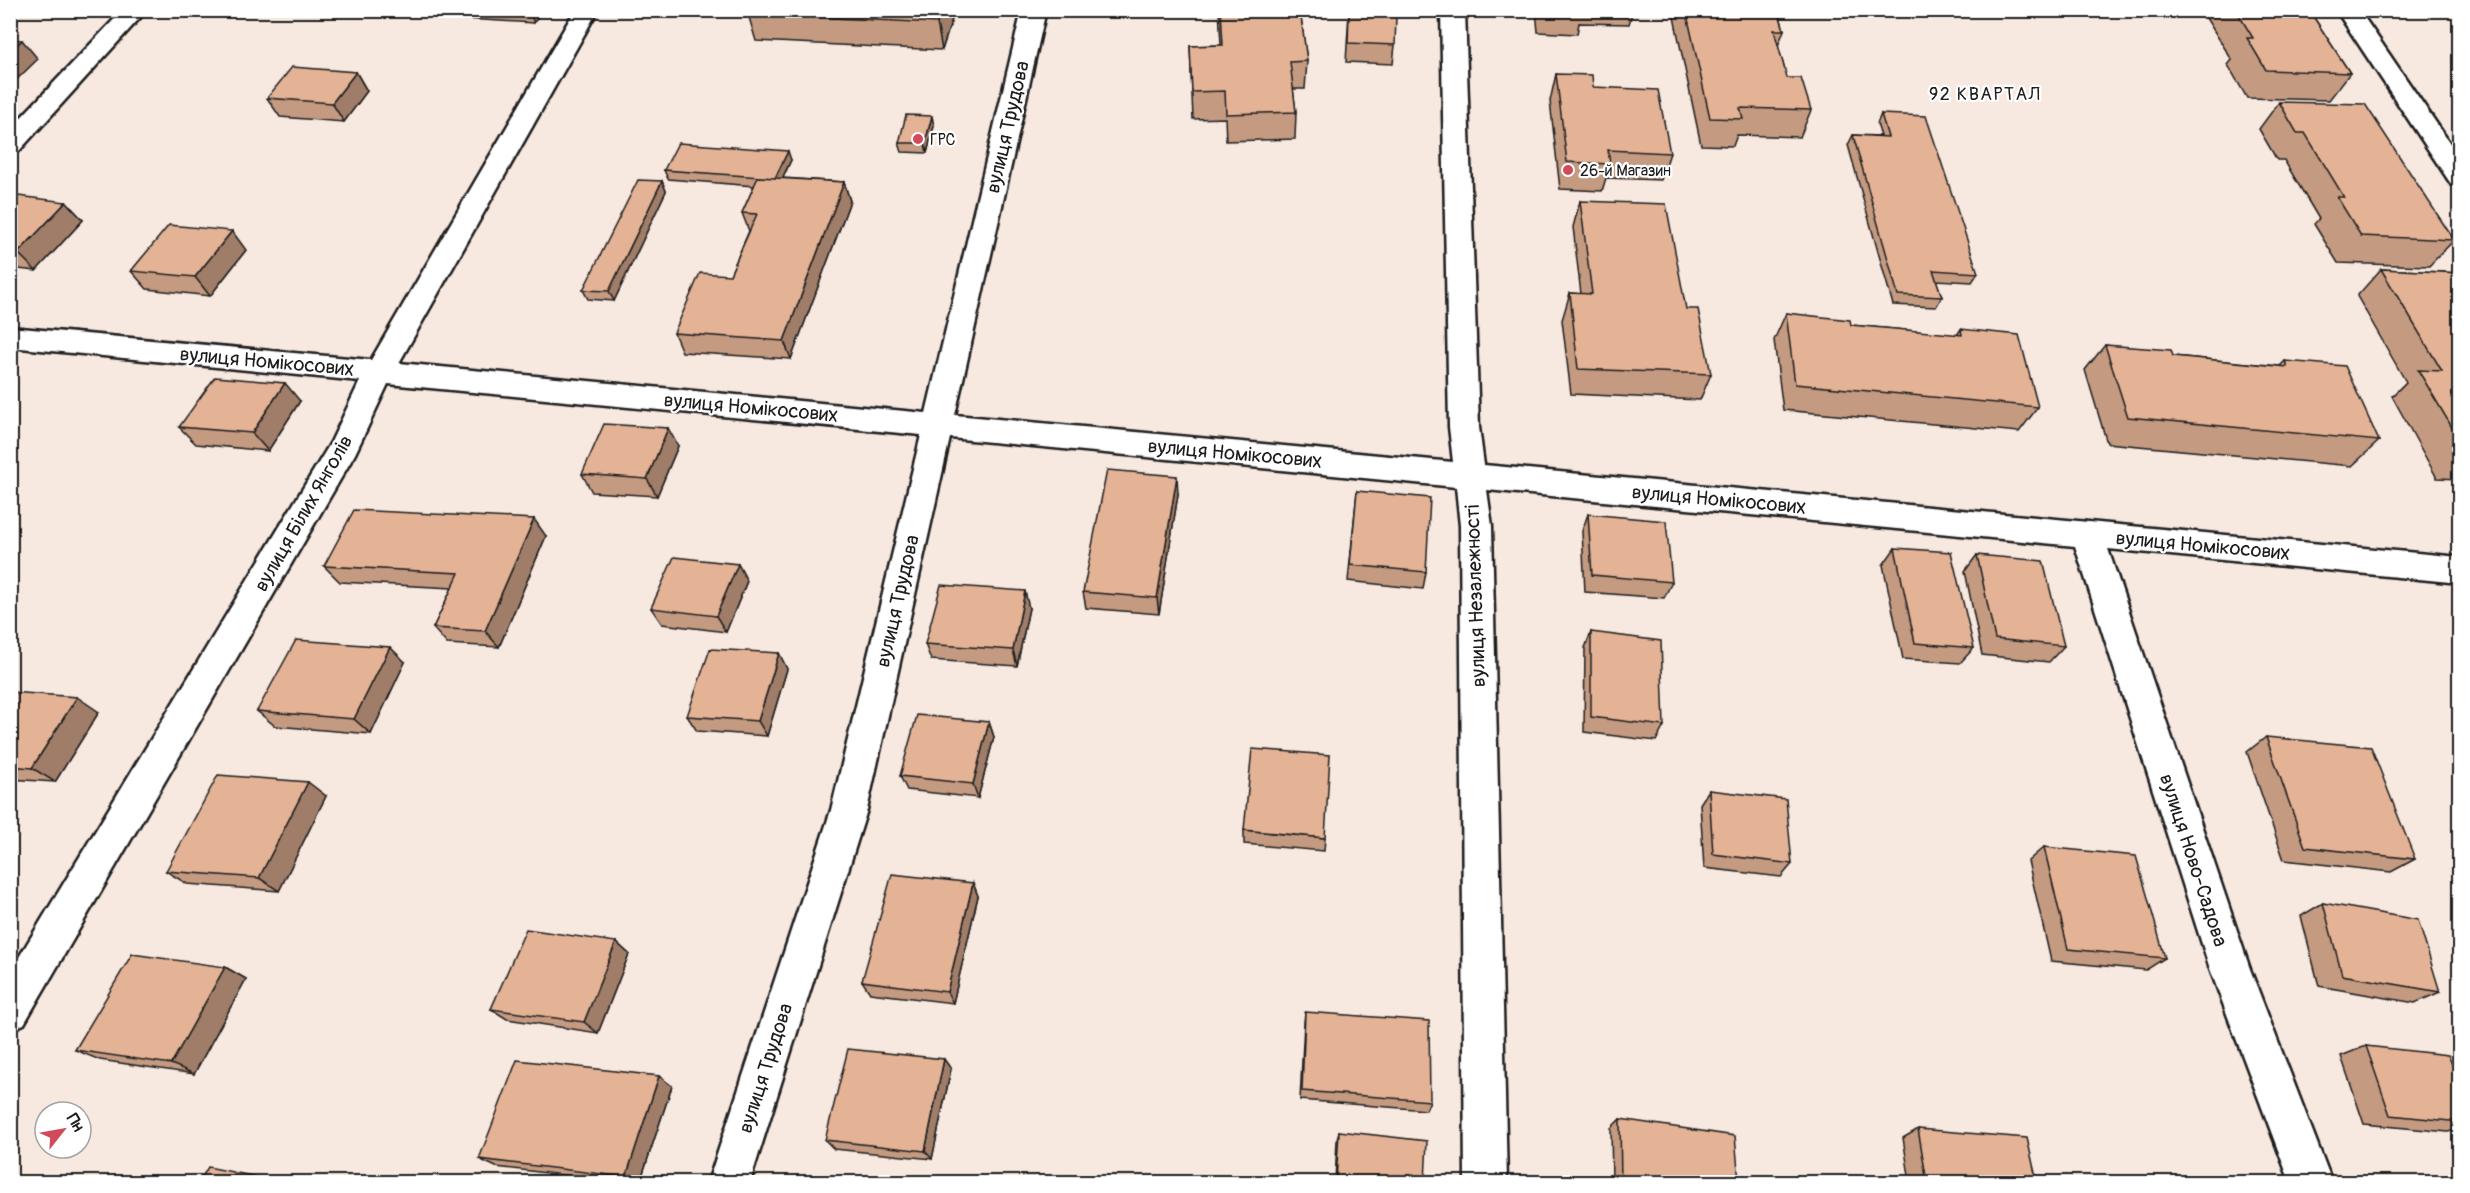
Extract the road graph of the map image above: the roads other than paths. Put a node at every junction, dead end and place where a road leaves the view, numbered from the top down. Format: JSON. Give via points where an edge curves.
{"nodes":[{"id":1,"x":136,"y":10,"type":"edge"},
{"id":2,"x":587,"y":10,"type":"edge"},
{"id":3,"x":1034,"y":10,"type":"edge"},
{"id":4,"x":1453,"y":10,"type":"edge"},
{"id":5,"x":2347,"y":10,"type":"edge"},
{"id":6,"x":10,"y":145,"type":"edge"},
{"id":7,"x":2460,"y":178,"type":"edge"},
{"id":8,"x":10,"y":337,"type":"edge"},
{"id":9,"x":379,"y":372,"type":"junction"},
{"id":10,"x":937,"y":425,"type":"junction"},
{"id":11,"x":1470,"y":475,"type":"junction"},
{"id":12,"x":2087,"y":534,"type":"junction"},
{"id":13,"x":2460,"y":570,"type":"edge"},
{"id":14,"x":10,"y":1010,"type":"edge"},
{"id":15,"x":729,"y":1182,"type":"edge"},
{"id":16,"x":1486,"y":1182,"type":"edge"},
{"id":17,"x":2311,"y":1182,"type":"edge"}],
"edges":[{"from":1,"to":6,"type":"street"},
{"from":2,"to":9,"type":"street","name":"вулиця Білих Янголів"},
{"from":3,"to":10,"type":"street","name":"вулиця Трудова"},
{"from":4,"to":11,"type":"street","name":"вулиця Незалежності","via":[[1464,427]]},
{"from":5,"to":7,"type":"street"},
{"from":8,"to":9,"type":"street","name":"вулиця Номікосових"},
{"from":9,"to":10,"type":"street","name":"вулиця Номікосових"},
{"from":9,"to":14,"type":"street","name":"вулиця Білих Янголів","via":[[344,446]]},
{"from":10,"to":11,"type":"street","name":"вулиця Номікосових"},
{"from":10,"to":15,"type":"street","name":"вулиця Трудова","via":[[849,810]]},
{"from":11,"to":12,"type":"street","name":"вулиця Номікосових"},
{"from":11,"to":16,"type":"street","name":"вулиця Незалежності","via":[[1476,537]]},
{"from":12,"to":13,"type":"street","name":"вулиця Номікосових"},
{"from":12,"to":17,"type":"street","name":"вулиця Ново-Садова","via":[[2230,969]]}]}
